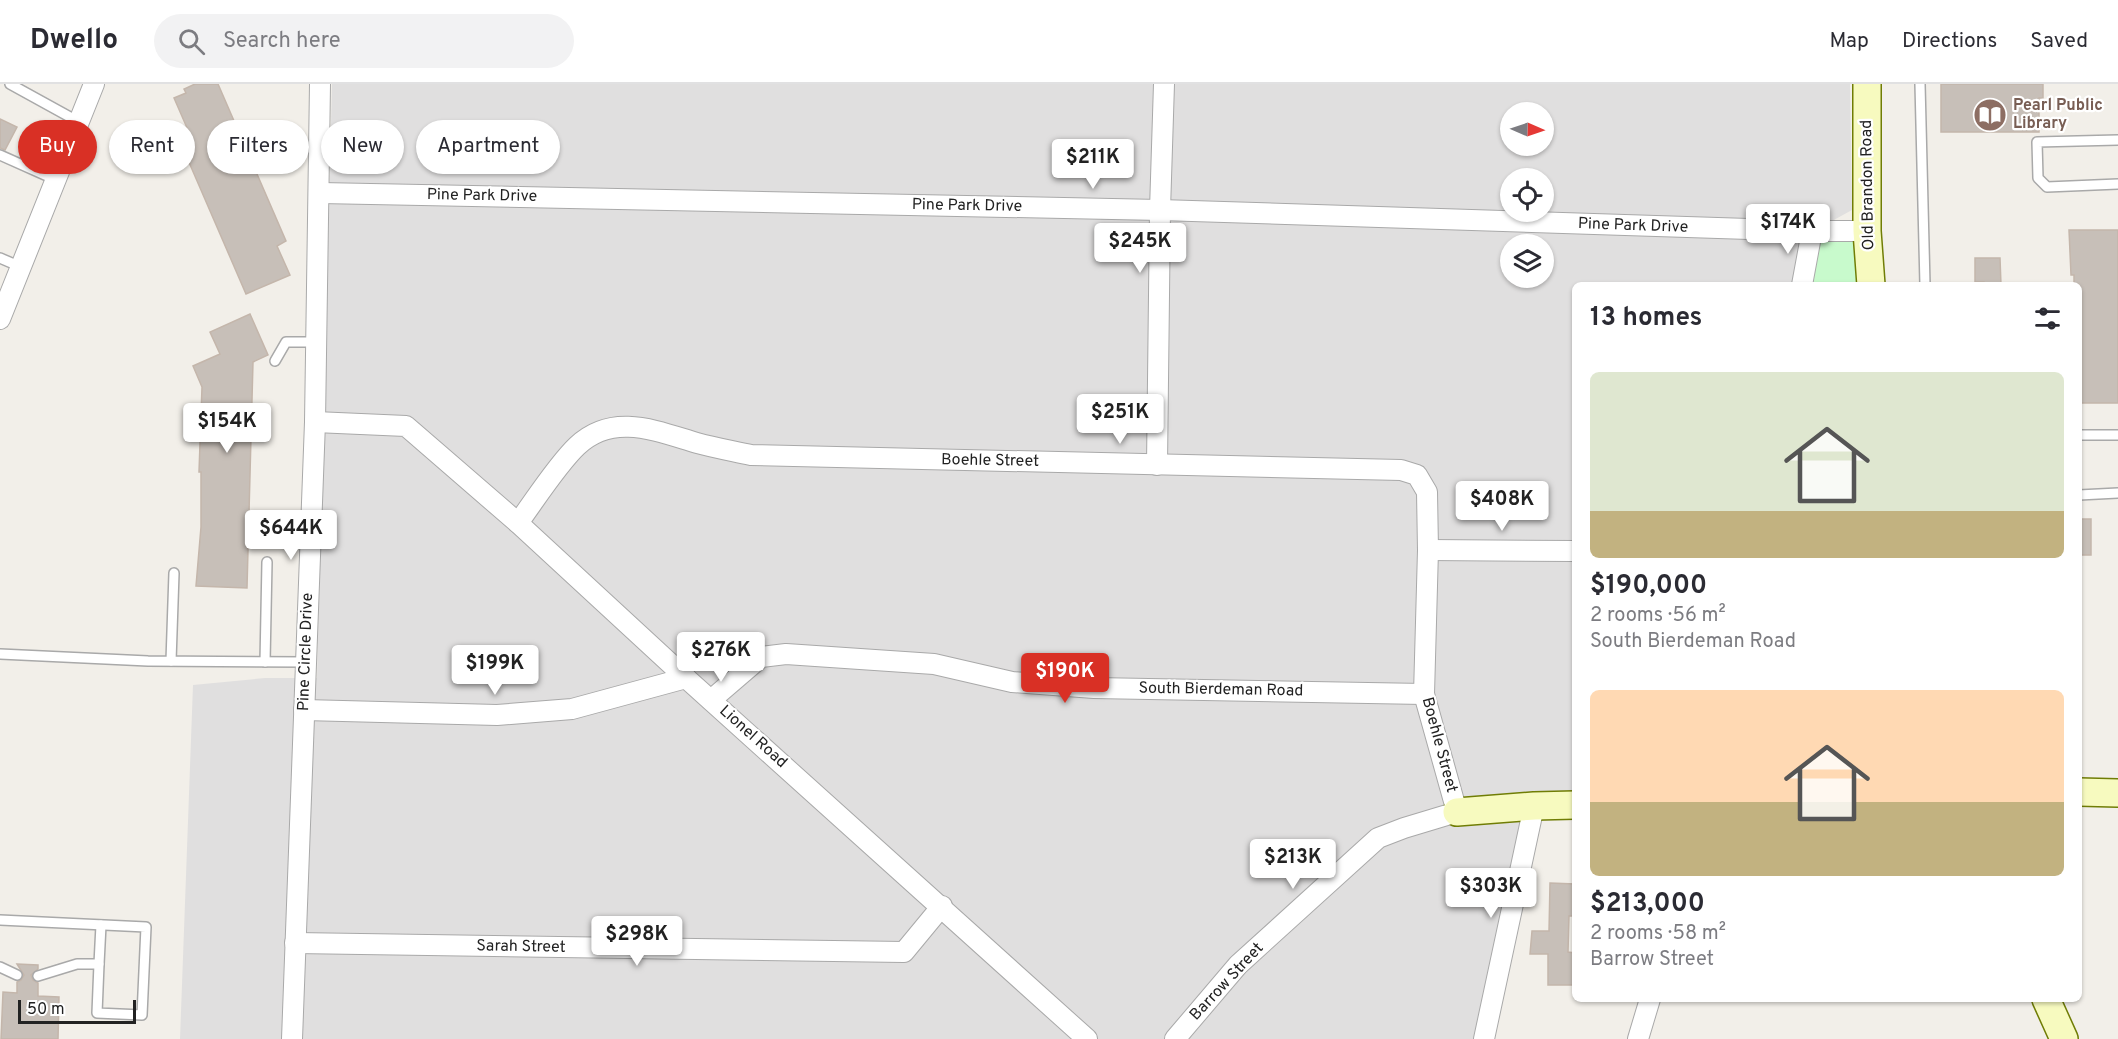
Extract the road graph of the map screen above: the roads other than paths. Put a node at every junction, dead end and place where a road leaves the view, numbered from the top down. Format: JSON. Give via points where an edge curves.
{"nodes":[{"id":1,"x":10,"y":84,"type":"edge"},
{"id":2,"x":94,"y":84,"type":"edge"},
{"id":3,"x":320,"y":84,"type":"edge"},
{"id":4,"x":1164,"y":84,"type":"edge"},
{"id":5,"x":1867,"y":84,"type":"edge"},
{"id":6,"x":1920,"y":84,"type":"edge"},
{"id":7,"x":75,"y":120,"type":"edge"},
{"id":8,"x":80,"y":120,"type":"edge"},
{"id":9,"x":2118,"y":140,"type":"edge"},
{"id":10,"x":0,"y":155,"type":"edge"},
{"id":11,"x":58,"y":174,"type":"edge"},
{"id":12,"x":56,"y":180,"type":"junction"},
{"id":13,"x":2118,"y":184,"type":"edge"},
{"id":14,"x":320,"y":193,"type":"junction"},
{"id":15,"x":1160,"y":210,"type":"junction"},
{"id":16,"x":1812,"y":231,"type":"junction"},
{"id":17,"x":1867,"y":231,"type":"junction"},
{"id":18,"x":0,"y":258,"type":"edge"},
{"id":19,"x":21,"y":267,"type":"junction"},
{"id":20,"x":1803,"y":282,"type":"edge"},
{"id":21,"x":1870,"y":282,"type":"edge"},
{"id":22,"x":1925,"y":282,"type":"edge"},
{"id":23,"x":0,"y":319,"type":"edge"},
{"id":24,"x":317,"y":342,"type":"junction"},
{"id":25,"x":275,"y":361,"type":"dead end"},
{"id":26,"x":315,"y":422,"type":"junction"},
{"id":27,"x":2082,"y":435,"type":"edge"},
{"id":28,"x":2118,"y":435,"type":"edge"},
{"id":29,"x":1157,"y":465,"type":"junction"},
{"id":30,"x":2118,"y":493,"type":"edge"},
{"id":31,"x":2082,"y":495,"type":"edge"},
{"id":32,"x":518,"y":523,"type":"junction"},
{"id":33,"x":1428,"y":550,"type":"junction"},
{"id":34,"x":1572,"y":551,"type":"edge"},
{"id":35,"x":267,"y":562,"type":"dead end"},
{"id":36,"x":174,"y":573,"type":"dead end"},
{"id":37,"x":0,"y":654,"type":"edge"},
{"id":38,"x":171,"y":661,"type":"junction"},
{"id":39,"x":265,"y":662,"type":"junction"},
{"id":40,"x":306,"y":662,"type":"junction"},
{"id":41,"x":686,"y":678,"type":"junction"},
{"id":42,"x":1425,"y":694,"type":"junction"},
{"id":43,"x":711,"y":700,"type":"junction"},
{"id":44,"x":304,"y":710,"type":"junction"},
{"id":45,"x":2082,"y":792,"type":"edge"},
{"id":46,"x":2118,"y":793,"type":"edge"},
{"id":47,"x":1572,"y":805,"type":"edge"},
{"id":48,"x":1534,"y":806,"type":"junction"},
{"id":49,"x":1457,"y":812,"type":"junction"},
{"id":50,"x":942,"y":906,"type":"junction"},
{"id":51,"x":0,"y":920,"type":"edge"},
{"id":52,"x":101,"y":925,"type":"junction"},
{"id":53,"x":295,"y":943,"type":"junction"},
{"id":54,"x":99,"y":964,"type":"junction"},
{"id":55,"x":0,"y":966,"type":"edge"},
{"id":56,"x":17,"y":975,"type":"dead end"},
{"id":57,"x":38,"y":976,"type":"dead end"},
{"id":58,"x":1649,"y":1002,"type":"edge"},
{"id":59,"x":2047,"y":1002,"type":"edge"},
{"id":60,"x":292,"y":1039,"type":"edge"},
{"id":61,"x":1087,"y":1039,"type":"edge"},
{"id":62,"x":1175,"y":1039,"type":"edge"},
{"id":63,"x":1484,"y":1039,"type":"edge"},
{"id":64,"x":1638,"y":1039,"type":"edge"},
{"id":65,"x":2064,"y":1039,"type":"edge"}],
"edges":[{"from":1,"to":7,"type":"lane"},
{"from":2,"to":8,"type":"street"},
{"from":3,"to":14,"type":"street","name":"Pine Circle Drive"},
{"from":4,"to":15,"type":"street"},
{"from":5,"to":17,"type":"street","name":"Old Brandon Road"},
{"from":6,"to":22,"type":"lane"},
{"from":9,"to":13,"type":"lane","via":[[2037,142],[2036,159],[2038,178],[2047,187]]},
{"from":10,"to":12,"type":"lane"},
{"from":11,"to":12,"type":"street"},
{"from":12,"to":19,"type":"street"},
{"from":14,"to":15,"type":"street","name":"Pine Park Drive"},
{"from":14,"to":24,"type":"street","name":"Pine Circle Drive"},
{"from":15,"to":16,"type":"street","name":"Pine Park Drive"},
{"from":15,"to":29,"type":"street"},
{"from":16,"to":17,"type":"street","name":"Pine Park Drive"},
{"from":16,"to":20,"type":"street"},
{"from":17,"to":21,"type":"street","name":"Old Brandon Road"},
{"from":18,"to":19,"type":"lane"},
{"from":19,"to":23,"type":"street"},
{"from":24,"to":25,"type":"lane","via":[[286,342]]},
{"from":24,"to":26,"type":"street","name":"Pine Circle Drive"},
{"from":26,"to":32,"type":"street","name":"Lionel Road","via":[[406,426]]},
{"from":26,"to":40,"type":"street","name":"Pine Circle Drive"},
{"from":27,"to":28,"type":"lane"},
{"from":29,"to":32,"type":"street","name":"Boehle Street","via":[[751,456],[647,427],[622,425],[596,431],[576,447]]},
{"from":29,"to":33,"type":"street","name":"Boehle Street","via":[[1401,470],[1417,475],[1427,492]]},
{"from":30,"to":31,"type":"lane"},
{"from":32,"to":41,"type":"street","name":"Lionel Road"},
{"from":33,"to":34,"type":"street"},
{"from":33,"to":42,"type":"street","name":"Boehle Street"},
{"from":35,"to":39,"type":"lane"},
{"from":36,"to":38,"type":"lane"},
{"from":37,"to":38,"type":"lane"},
{"from":38,"to":39,"type":"lane"},
{"from":39,"to":40,"type":"lane"},
{"from":40,"to":44,"type":"street","name":"Pine Circle Drive"},
{"from":41,"to":43,"type":"street","name":"Lionel Road"},
{"from":41,"to":44,"type":"street","via":[[572,709],[497,715]]},
{"from":42,"to":43,"type":"street","name":"South Bierdeman Road","via":[[1094,688],[1012,682],[934,664],[786,654],[761,657]]},
{"from":42,"to":49,"type":"street","name":"Boehle Street"},
{"from":43,"to":50,"type":"street","name":"Lionel Road"},
{"from":44,"to":53,"type":"street","name":"Pine Circle Drive"},
{"from":45,"to":46,"type":"street"},
{"from":47,"to":48,"type":"street"},
{"from":48,"to":49,"type":"street"},
{"from":48,"to":63,"type":"street"},
{"from":49,"to":62,"type":"street","name":"Barrow Street","via":[[1378,838],[1238,965]]},
{"from":50,"to":53,"type":"street","name":"Sarah Street","via":[[904,952]]},
{"from":50,"to":61,"type":"street","name":"Lionel Road"},
{"from":51,"to":52,"type":"lane"},
{"from":52,"to":54,"type":"lane"},
{"from":52,"to":54,"type":"lane","via":[[146,927],[142,1015],[97,1013]]},
{"from":53,"to":60,"type":"street","name":"Pine Circle Drive"},
{"from":54,"to":57,"type":"lane","via":[[77,964]]},
{"from":55,"to":56,"type":"lane"},
{"from":58,"to":64,"type":"street"},
{"from":59,"to":65,"type":"street"}]}
